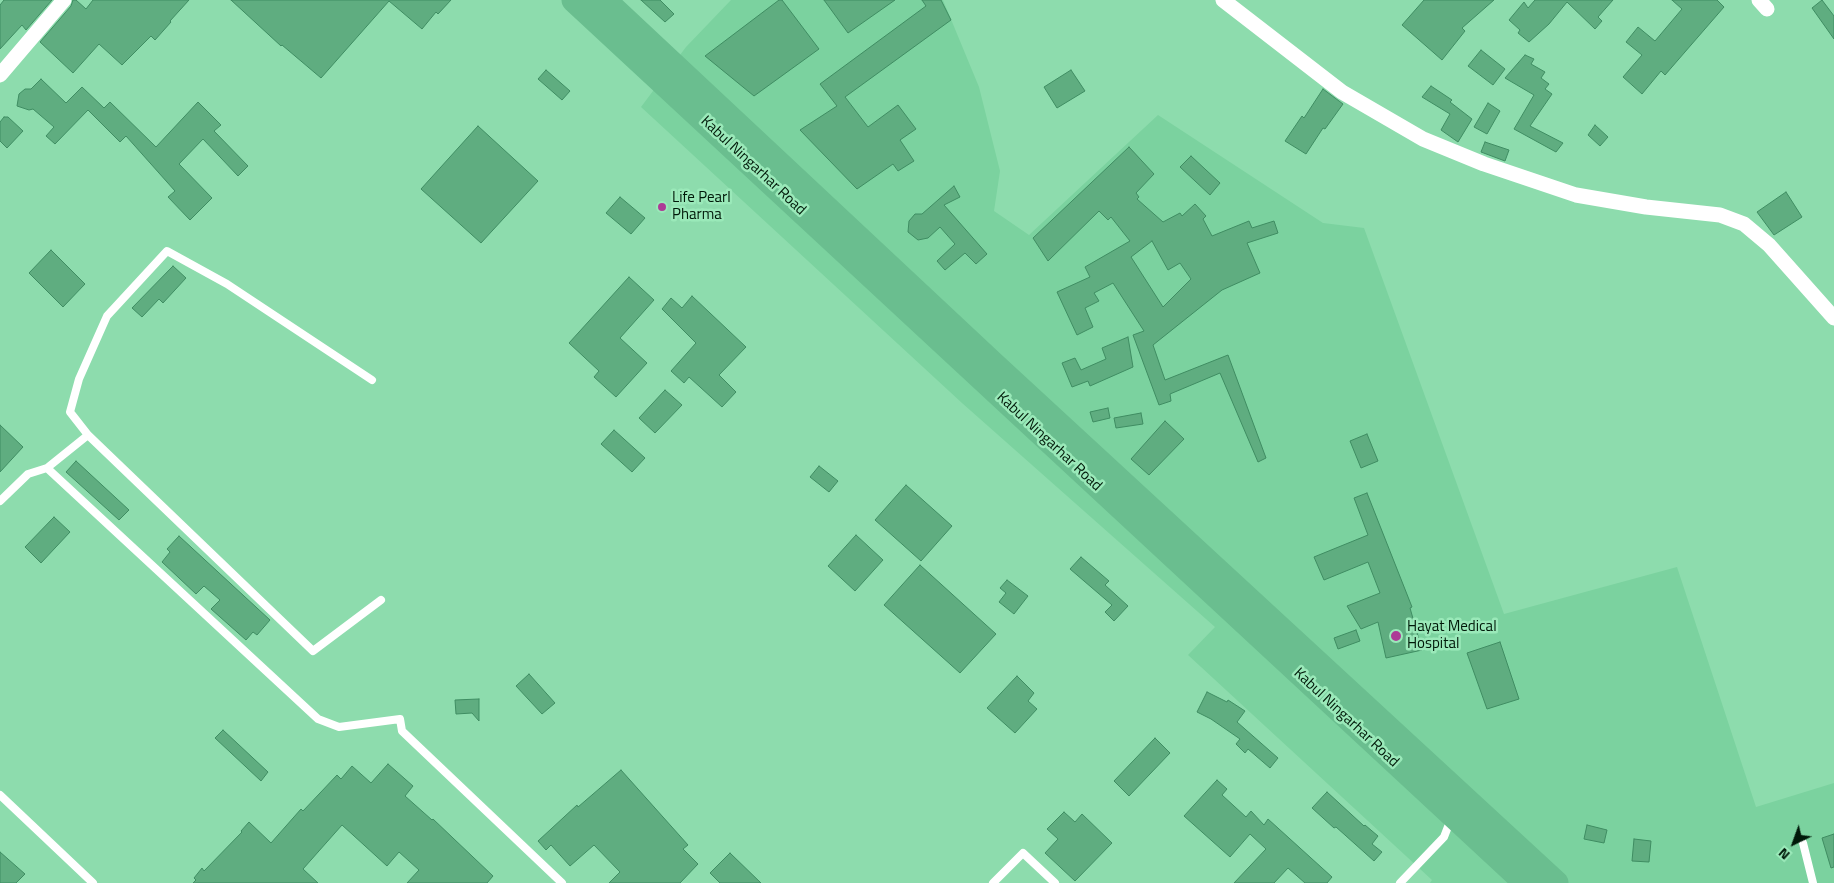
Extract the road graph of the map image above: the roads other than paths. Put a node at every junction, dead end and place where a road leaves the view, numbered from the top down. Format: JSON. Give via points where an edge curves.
{"nodes":[{"id":1,"x":64,"y":0,"type":"edge"},
{"id":2,"x":574,"y":0,"type":"edge"},
{"id":3,"x":604,"y":0,"type":"edge"},
{"id":4,"x":1223,"y":0,"type":"edge"},
{"id":5,"x":0,"y":75,"type":"edge"},
{"id":6,"x":753,"y":153,"type":"junction"},
{"id":7,"x":1834,"y":318,"type":"edge"},
{"id":8,"x":372,"y":380,"type":"dead end"},
{"id":9,"x":88,"y":435,"type":"junction"},
{"id":10,"x":46,"y":468,"type":"junction"},
{"id":11,"x":0,"y":500,"type":"edge"},
{"id":12,"x":381,"y":600,"type":"dead end"},
{"id":13,"x":0,"y":795,"type":"edge"},
{"id":14,"x":1450,"y":804,"type":"junction"},
{"id":15,"x":1802,"y":842,"type":"dead end"},
{"id":16,"x":94,"y":883,"type":"edge"},
{"id":17,"x":562,"y":883,"type":"edge"},
{"id":18,"x":993,"y":883,"type":"edge"},
{"id":19,"x":1055,"y":883,"type":"edge"},
{"id":20,"x":1400,"y":883,"type":"edge"},
{"id":21,"x":1526,"y":883,"type":"edge"},
{"id":22,"x":1556,"y":883,"type":"edge"},
{"id":23,"x":1813,"y":883,"type":"edge"}],
"edges":[{"from":1,"to":5,"type":"street"},
{"from":2,"to":6,"type":"highway","name":"Kabul Ningarhar Road"},
{"from":3,"to":6,"type":"highway","name":"Kabul Ningarhar Road"},
{"from":4,"to":7,"type":"street","via":[[1342,92],[1423,139],[1484,164],[1576,194],[1646,207],[1720,215],[1744,224],[1769,245]]},
{"from":6,"to":14,"type":"highway","name":"Kabul Ningarhar Road"},
{"from":8,"to":9,"type":"lane","via":[[227,284],[168,251],[107,316],[79,379],[70,412]]},
{"from":9,"to":10,"type":"lane"},
{"from":9,"to":12,"type":"lane","via":[[313,651]]},
{"from":10,"to":11,"type":"lane","via":[[28,474]]},
{"from":10,"to":17,"type":"lane","via":[[318,719],[339,727],[400,719],[402,732]]},
{"from":13,"to":16,"type":"lane"},
{"from":14,"to":20,"type":"lane","via":[[1444,837]]},
{"from":14,"to":21,"type":"highway","name":"Kabul Ningarhar Road"},
{"from":14,"to":22,"type":"highway","name":"Kabul Ningarhar Road"},
{"from":15,"to":23,"type":"lane"},
{"from":18,"to":19,"type":"lane","via":[[1023,853]]}]}
